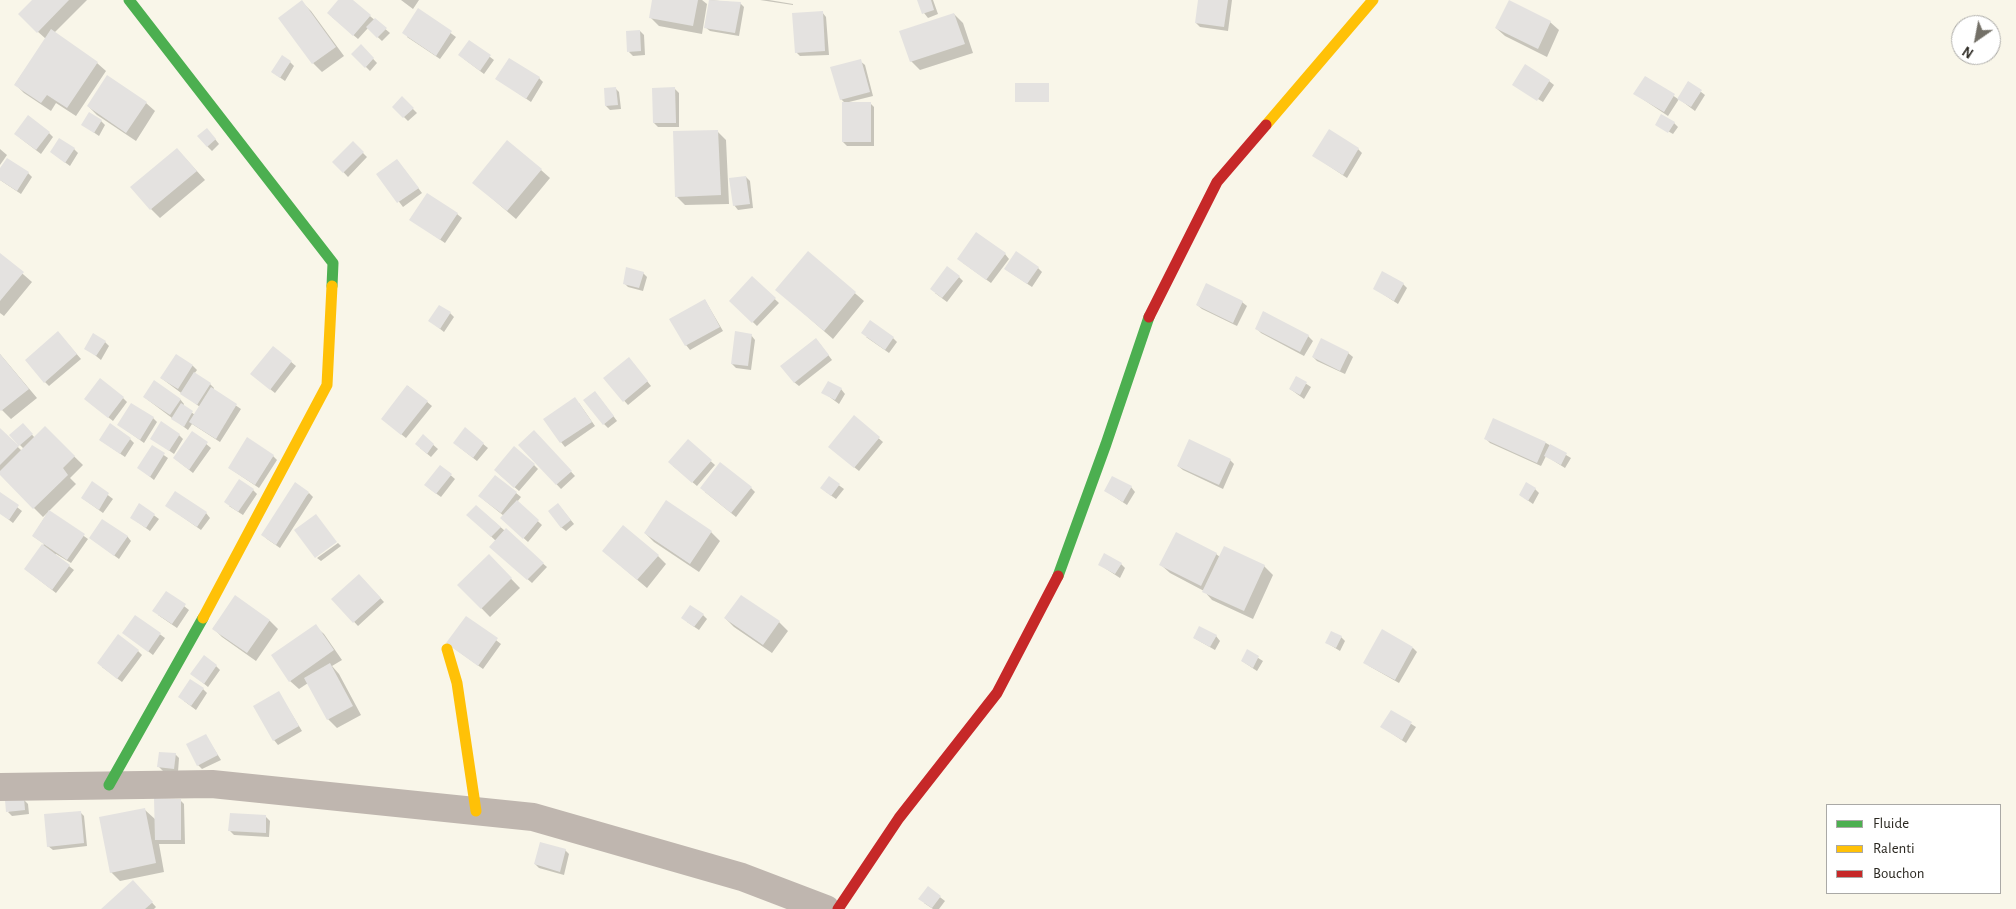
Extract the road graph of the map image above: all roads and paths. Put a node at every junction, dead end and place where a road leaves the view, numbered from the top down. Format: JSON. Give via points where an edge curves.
{"nodes":[{"id":1,"x":129,"y":0,"type":"edge"},
{"id":2,"x":1373,"y":0,"type":"edge"},
{"id":3,"x":448,"y":649,"type":"dead end"},
{"id":4,"x":109,"y":785,"type":"junction"},
{"id":5,"x":0,"y":787,"type":"edge"},
{"id":6,"x":476,"y":811,"type":"junction"},
{"id":7,"x":826,"y":909,"type":"edge"},
{"id":8,"x":838,"y":909,"type":"edge"}],
"edges":[{"from":1,"to":4,"type":"street","via":[[333,263],[327,385],[208,609]]},
{"from":2,"to":8,"type":"street","via":[[1217,182],[1152,308],[1059,574],[997,693],[898,818]]},
{"from":3,"to":6,"type":"street","via":[[457,683]]},
{"from":4,"to":5,"type":"street"},
{"from":4,"to":6,"type":"street","via":[[212,784]]},
{"from":6,"to":7,"type":"street","via":[[533,817],[742,877]]}]}
